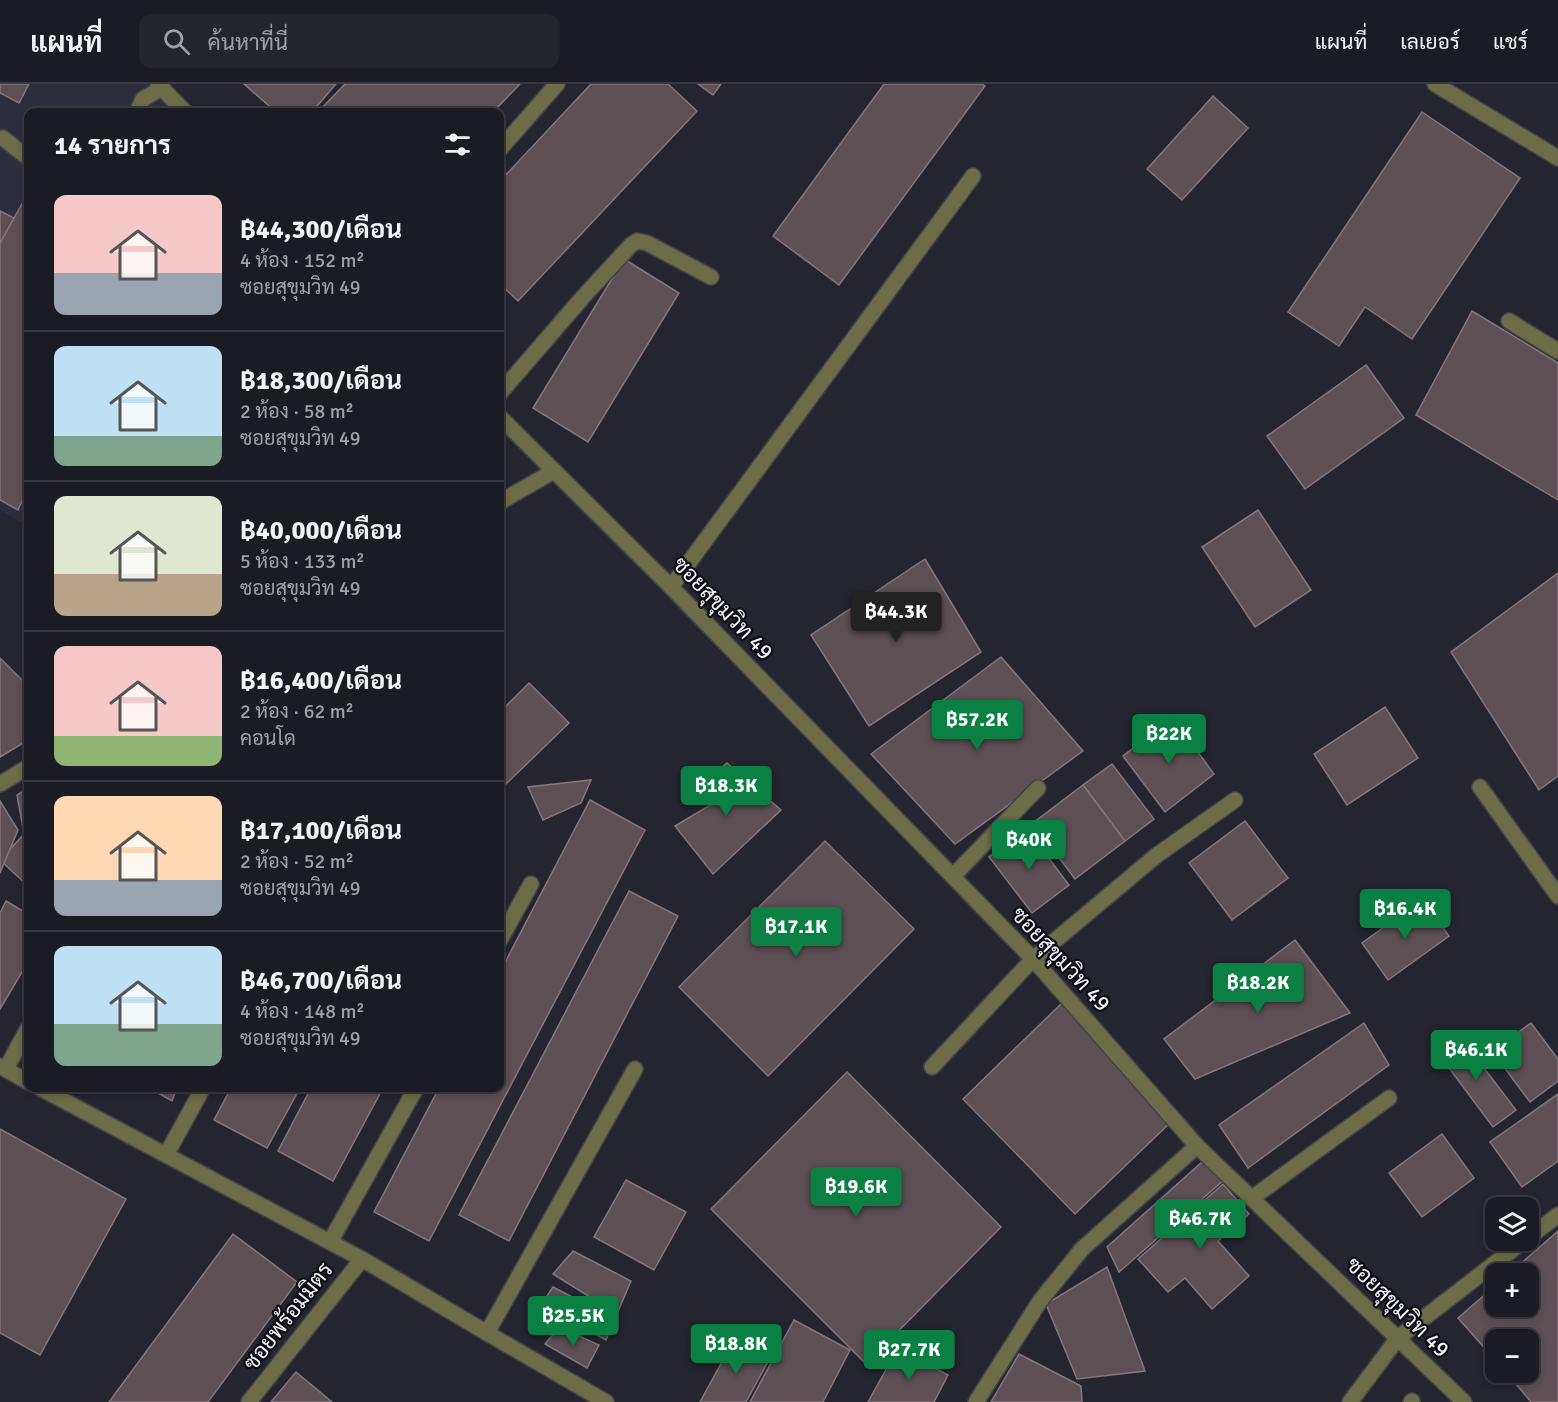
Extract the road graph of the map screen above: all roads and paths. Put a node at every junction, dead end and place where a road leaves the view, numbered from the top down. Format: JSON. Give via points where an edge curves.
{"nodes":[{"id":1,"x":557,"y":84,"type":"edge"},
{"id":2,"x":1435,"y":84,"type":"edge"},
{"id":3,"x":160,"y":86,"type":"edge"},
{"id":4,"x":139,"y":108,"type":"edge"},
{"id":5,"x":177,"y":108,"type":"edge"},
{"id":6,"x":2,"y":137,"type":"edge"},
{"id":7,"x":504,"y":144,"type":"edge"},
{"id":8,"x":24,"y":145,"type":"edge"},
{"id":9,"x":24,"y":155,"type":"edge"},
{"id":10,"x":1558,"y":158,"type":"edge"},
{"id":11,"x":973,"y":176,"type":"dead end"},
{"id":12,"x":711,"y":278,"type":"dead end"},
{"id":13,"x":1509,"y":321,"type":"dead end"},
{"id":14,"x":1558,"y":351,"type":"edge"},
{"id":15,"x":504,"y":388,"type":"edge"},
{"id":16,"x":504,"y":421,"type":"edge"},
{"id":17,"x":554,"y":471,"type":"junction"},
{"id":18,"x":504,"y":500,"type":"edge"},
{"id":19,"x":671,"y":587,"type":"junction"},
{"id":20,"x":24,"y":770,"type":"edge"},
{"id":21,"x":0,"y":784,"type":"edge"},
{"id":22,"x":1480,"y":787,"type":"dead end"},
{"id":23,"x":1038,"y":788,"type":"dead end"},
{"id":24,"x":1235,"y":800,"type":"dead end"},
{"id":25,"x":953,"y":876,"type":"junction"},
{"id":26,"x":531,"y":884,"type":"dead end"},
{"id":27,"x":1558,"y":896,"type":"edge"},
{"id":28,"x":504,"y":933,"type":"edge"},
{"id":29,"x":1033,"y":959,"type":"junction"},
{"id":30,"x":24,"y":1034,"type":"edge"},
{"id":31,"x":932,"y":1067,"type":"dead end"},
{"id":32,"x":3,"y":1068,"type":"edge"},
{"id":33,"x":635,"y":1069,"type":"dead end"},
{"id":34,"x":24,"y":1080,"type":"edge"},
{"id":35,"x":48,"y":1092,"type":"edge"},
{"id":36,"x":201,"y":1092,"type":"edge"},
{"id":37,"x":415,"y":1092,"type":"edge"},
{"id":38,"x":1389,"y":1098,"type":"dead end"},
{"id":39,"x":1197,"y":1146,"type":"junction"},
{"id":40,"x":166,"y":1155,"type":"junction"},
{"id":41,"x":1252,"y":1198,"type":"junction"},
{"id":42,"x":1558,"y":1215,"type":"edge"},
{"id":43,"x":1539,"y":1230,"type":"edge"},
{"id":44,"x":330,"y":1242,"type":"junction"},
{"id":45,"x":1511,"y":1251,"type":"edge"},
{"id":46,"x":362,"y":1259,"type":"junction"},
{"id":47,"x":487,"y":1333,"type":"junction"},
{"id":48,"x":1398,"y":1338,"type":"junction"},
{"id":49,"x":1461,"y":1401,"type":"edge"},
{"id":50,"x":249,"y":1402,"type":"edge"},
{"id":51,"x":606,"y":1402,"type":"edge"},
{"id":52,"x":976,"y":1402,"type":"edge"},
{"id":53,"x":1350,"y":1402,"type":"edge"}],
"edges":[{"from":1,"to":7,"type":"street"},
{"from":2,"to":10,"type":"street"},
{"from":3,"to":4,"type":"street","via":[[143,99]]},
{"from":3,"to":5,"type":"street"},
{"from":6,"to":8,"type":"street"},
{"from":6,"to":9,"type":"street"},
{"from":11,"to":19,"type":"street"},
{"from":12,"to":15,"type":"street","via":[[637,241]]},
{"from":13,"to":14,"type":"street"},
{"from":16,"to":17,"type":"street","name":"ซอยสุขุมวิท 49"},
{"from":17,"to":18,"type":"street"},
{"from":17,"to":19,"type":"street","name":"ซอยสุขุมวิท 49"},
{"from":19,"to":25,"type":"street","name":"ซอยสุขุมวิท 49"},
{"from":20,"to":21,"type":"street"},
{"from":22,"to":27,"type":"street"},
{"from":23,"to":25,"type":"street"},
{"from":24,"to":29,"type":"street","via":[[1157,855]]},
{"from":25,"to":29,"type":"street","name":"ซอยสุขุมวิท 49"},
{"from":26,"to":28,"type":"street"},
{"from":29,"to":31,"type":"street"},
{"from":29,"to":39,"type":"street","name":"ซอยสุขุมวิท 49"},
{"from":30,"to":32,"type":"street"},
{"from":32,"to":34,"type":"street"},
{"from":33,"to":47,"type":"street"},
{"from":35,"to":40,"type":"street"},
{"from":36,"to":40,"type":"street"},
{"from":37,"to":44,"type":"street"},
{"from":38,"to":41,"type":"street"},
{"from":39,"to":41,"type":"street","name":"ซอยสุขุมวิท 49"},
{"from":39,"to":52,"type":"street","via":[[1082,1249],[1040,1301]]},
{"from":40,"to":44,"type":"street"},
{"from":41,"to":48,"type":"street","name":"ซอยสุขุมวิท 49"},
{"from":42,"to":43,"type":"street"},
{"from":44,"to":46,"type":"street"},
{"from":45,"to":48,"type":"street"},
{"from":46,"to":47,"type":"street"},
{"from":46,"to":50,"type":"street","name":"ซอยพร้อมมิตร"},
{"from":47,"to":51,"type":"street"},
{"from":48,"to":49,"type":"street","name":"ซอยสุขุมวิท 49"},
{"from":48,"to":53,"type":"street"}]}
